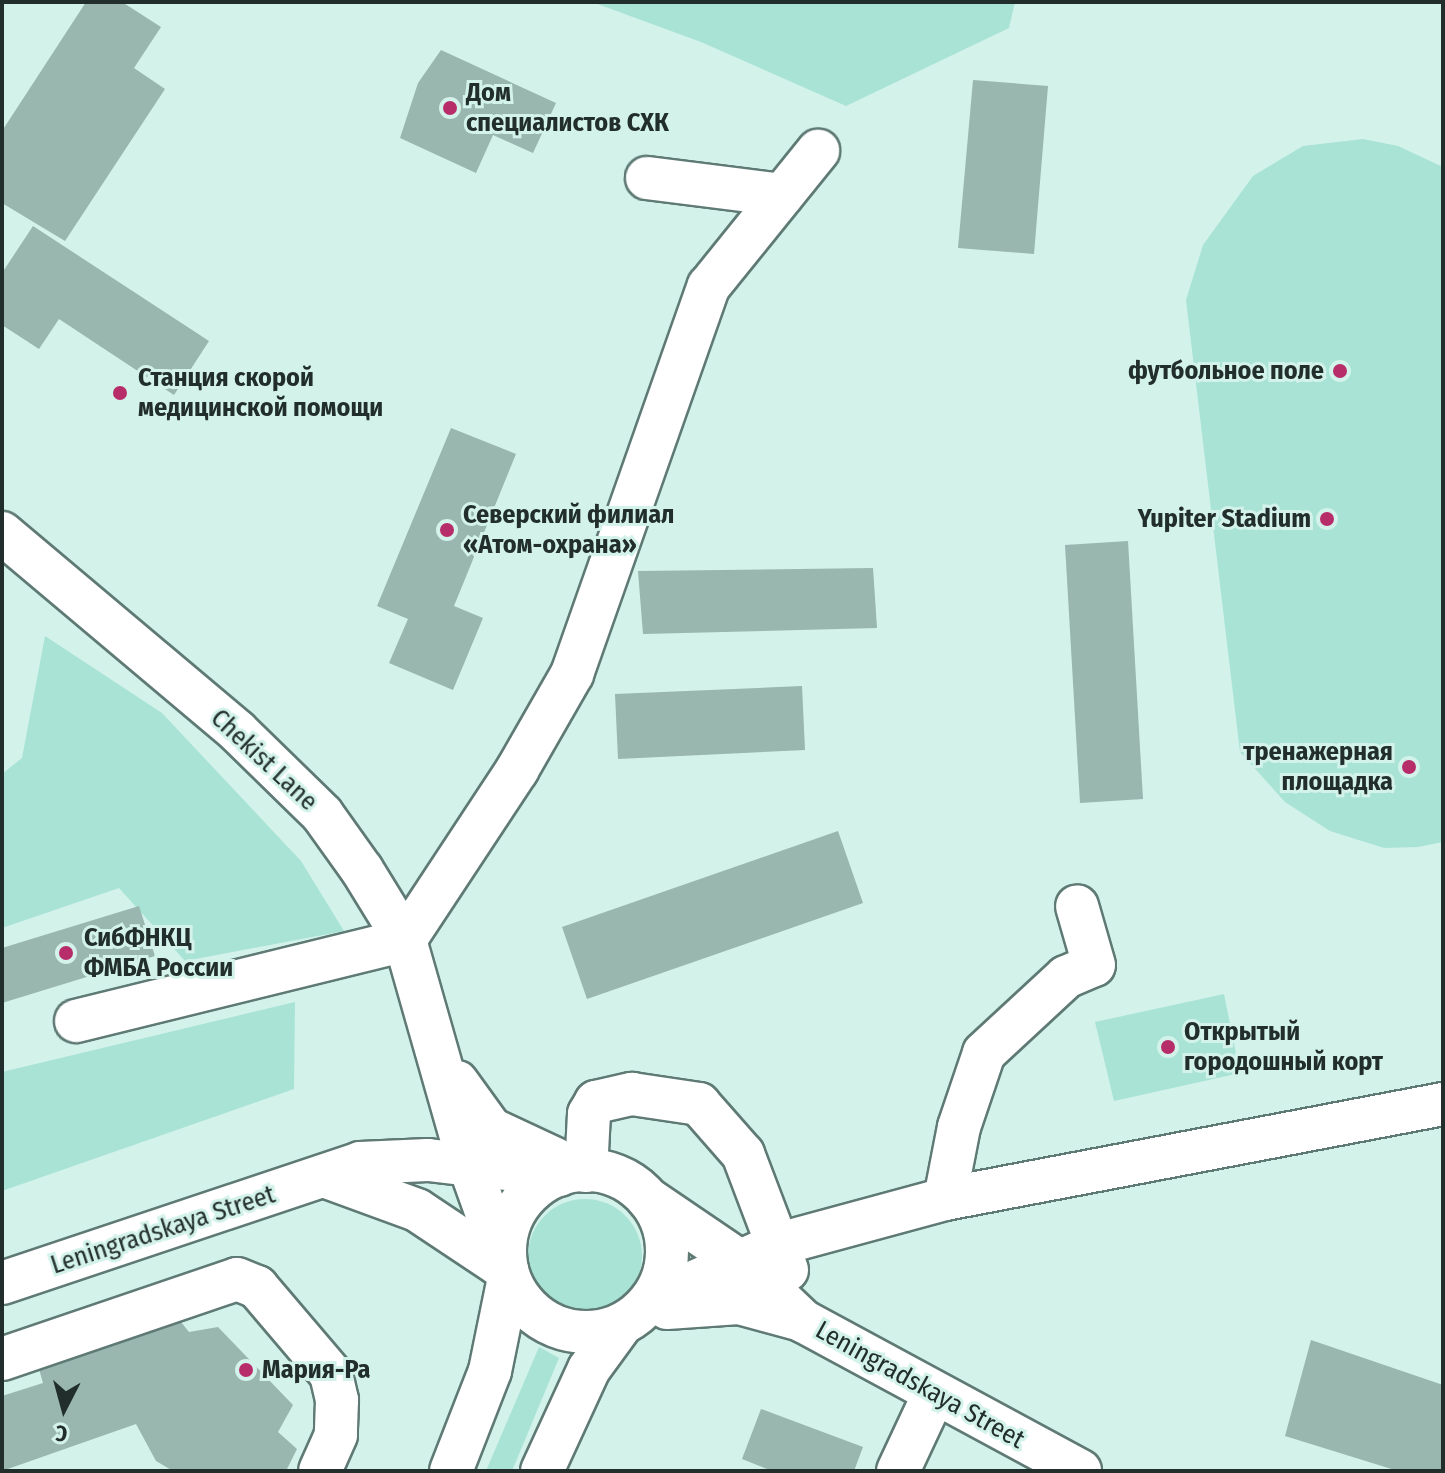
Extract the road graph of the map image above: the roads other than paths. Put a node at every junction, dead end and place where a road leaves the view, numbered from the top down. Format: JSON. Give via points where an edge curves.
{"nodes":[{"id":1,"x":818,"y":151,"type":"dead end"},
{"id":2,"x":647,"y":178,"type":"dead end"},
{"id":3,"x":782,"y":195,"type":"junction"},
{"id":4,"x":2,"y":533,"type":"edge"},
{"id":5,"x":1077,"y":906,"type":"dead end"},
{"id":6,"x":405,"y":940,"type":"junction"},
{"id":7,"x":76,"y":1021,"type":"dead end"},
{"id":8,"x":437,"y":1052,"type":"junction"},
{"id":9,"x":1443,"y":1104,"type":"edge"},
{"id":10,"x":469,"y":1164,"type":"junction"},
{"id":11,"x":572,"y":1173,"type":"junction"},
{"id":12,"x":324,"y":1176,"type":"junction"},
{"id":13,"x":648,"y":1199,"type":"junction"},
{"id":14,"x":945,"y":1199,"type":"junction"},
{"id":15,"x":779,"y":1244,"type":"junction"},
{"id":16,"x":741,"y":1262,"type":"junction"},
{"id":17,"x":508,"y":1274,"type":"junction"},
{"id":18,"x":2,"y":1283,"type":"edge"},
{"id":19,"x":636,"y":1314,"type":"junction"},
{"id":20,"x":803,"y":1321,"type":"junction"},
{"id":21,"x":2,"y":1359,"type":"edge"},
{"id":22,"x":934,"y":1394,"type":"junction"},
{"id":23,"x":320,"y":1471,"type":"edge"},
{"id":24,"x":451,"y":1471,"type":"edge"},
{"id":25,"x":542,"y":1471,"type":"edge"},
{"id":26,"x":898,"y":1471,"type":"edge"},
{"id":27,"x":1080,"y":1471,"type":"edge"}],
"edges":[{"from":1,"to":3,"type":"street"},
{"from":2,"to":3,"type":"street"},
{"from":3,"to":6,"type":"street","via":[[709,286],[572,674],[517,770]]},
{"from":4,"to":6,"type":"street","name":"Chekist Lane","via":[[291,781],[322,814]]},
{"from":5,"to":14,"type":"street","via":[[1094,965],[1066,977],[984,1053],[959,1127]]},
{"from":6,"to":7,"type":"street"},
{"from":6,"to":8,"type":"street","name":"Chekist Lane"},
{"from":8,"to":10,"type":"street","name":"Chekist Lane"},
{"from":8,"to":11,"type":"street","name":"Chekist Lane","via":[[491,1129]]},
{"from":9,"to":14,"type":"street"},
{"from":10,"to":11,"type":"street","name":"Leningradskaya Street"},
{"from":10,"to":12,"type":"street","name":"Leningradskaya Street","via":[[373,1162]]},
{"from":10,"to":17,"type":"street","name":"Chekist Lane"},
{"from":11,"to":13,"type":"street","via":[[620,1178]]},
{"from":11,"to":15,"type":"street","via":[[596,1102],[632,1094],[699,1104],[743,1154]]},
{"from":11,"to":17,"type":"street","via":[[538,1186],[515,1213],[505,1247]]},
{"from":12,"to":17,"type":"street","via":[[417,1210]]},
{"from":12,"to":18,"type":"street","name":"Leningradskaya Street"},
{"from":13,"to":16,"type":"street","name":"Leningradskaya Street"},
{"from":13,"to":19,"type":"street","via":[[663,1224],[667,1254]]},
{"from":14,"to":15,"type":"street"},
{"from":15,"to":16,"type":"street"},
{"from":15,"to":20,"type":"street"},
{"from":16,"to":19,"type":"street"},
{"from":16,"to":20,"type":"street","name":"Leningradskaya Street"},
{"from":17,"to":19,"type":"street","via":[[531,1311],[554,1326],[593,1332]]},
{"from":17,"to":24,"type":"street","via":[[490,1371]]},
{"from":19,"to":20,"type":"street","name":"Leningradskaya Street","via":[[730,1303]]},
{"from":19,"to":25,"type":"street","via":[[589,1369]]},
{"from":20,"to":22,"type":"street","name":"Leningradskaya Street"},
{"from":21,"to":23,"type":"street","via":[[237,1279],[257,1287],[331,1374],[336,1435]]},
{"from":22,"to":26,"type":"street"},
{"from":22,"to":27,"type":"street","name":"Leningradskaya Street"}]}
